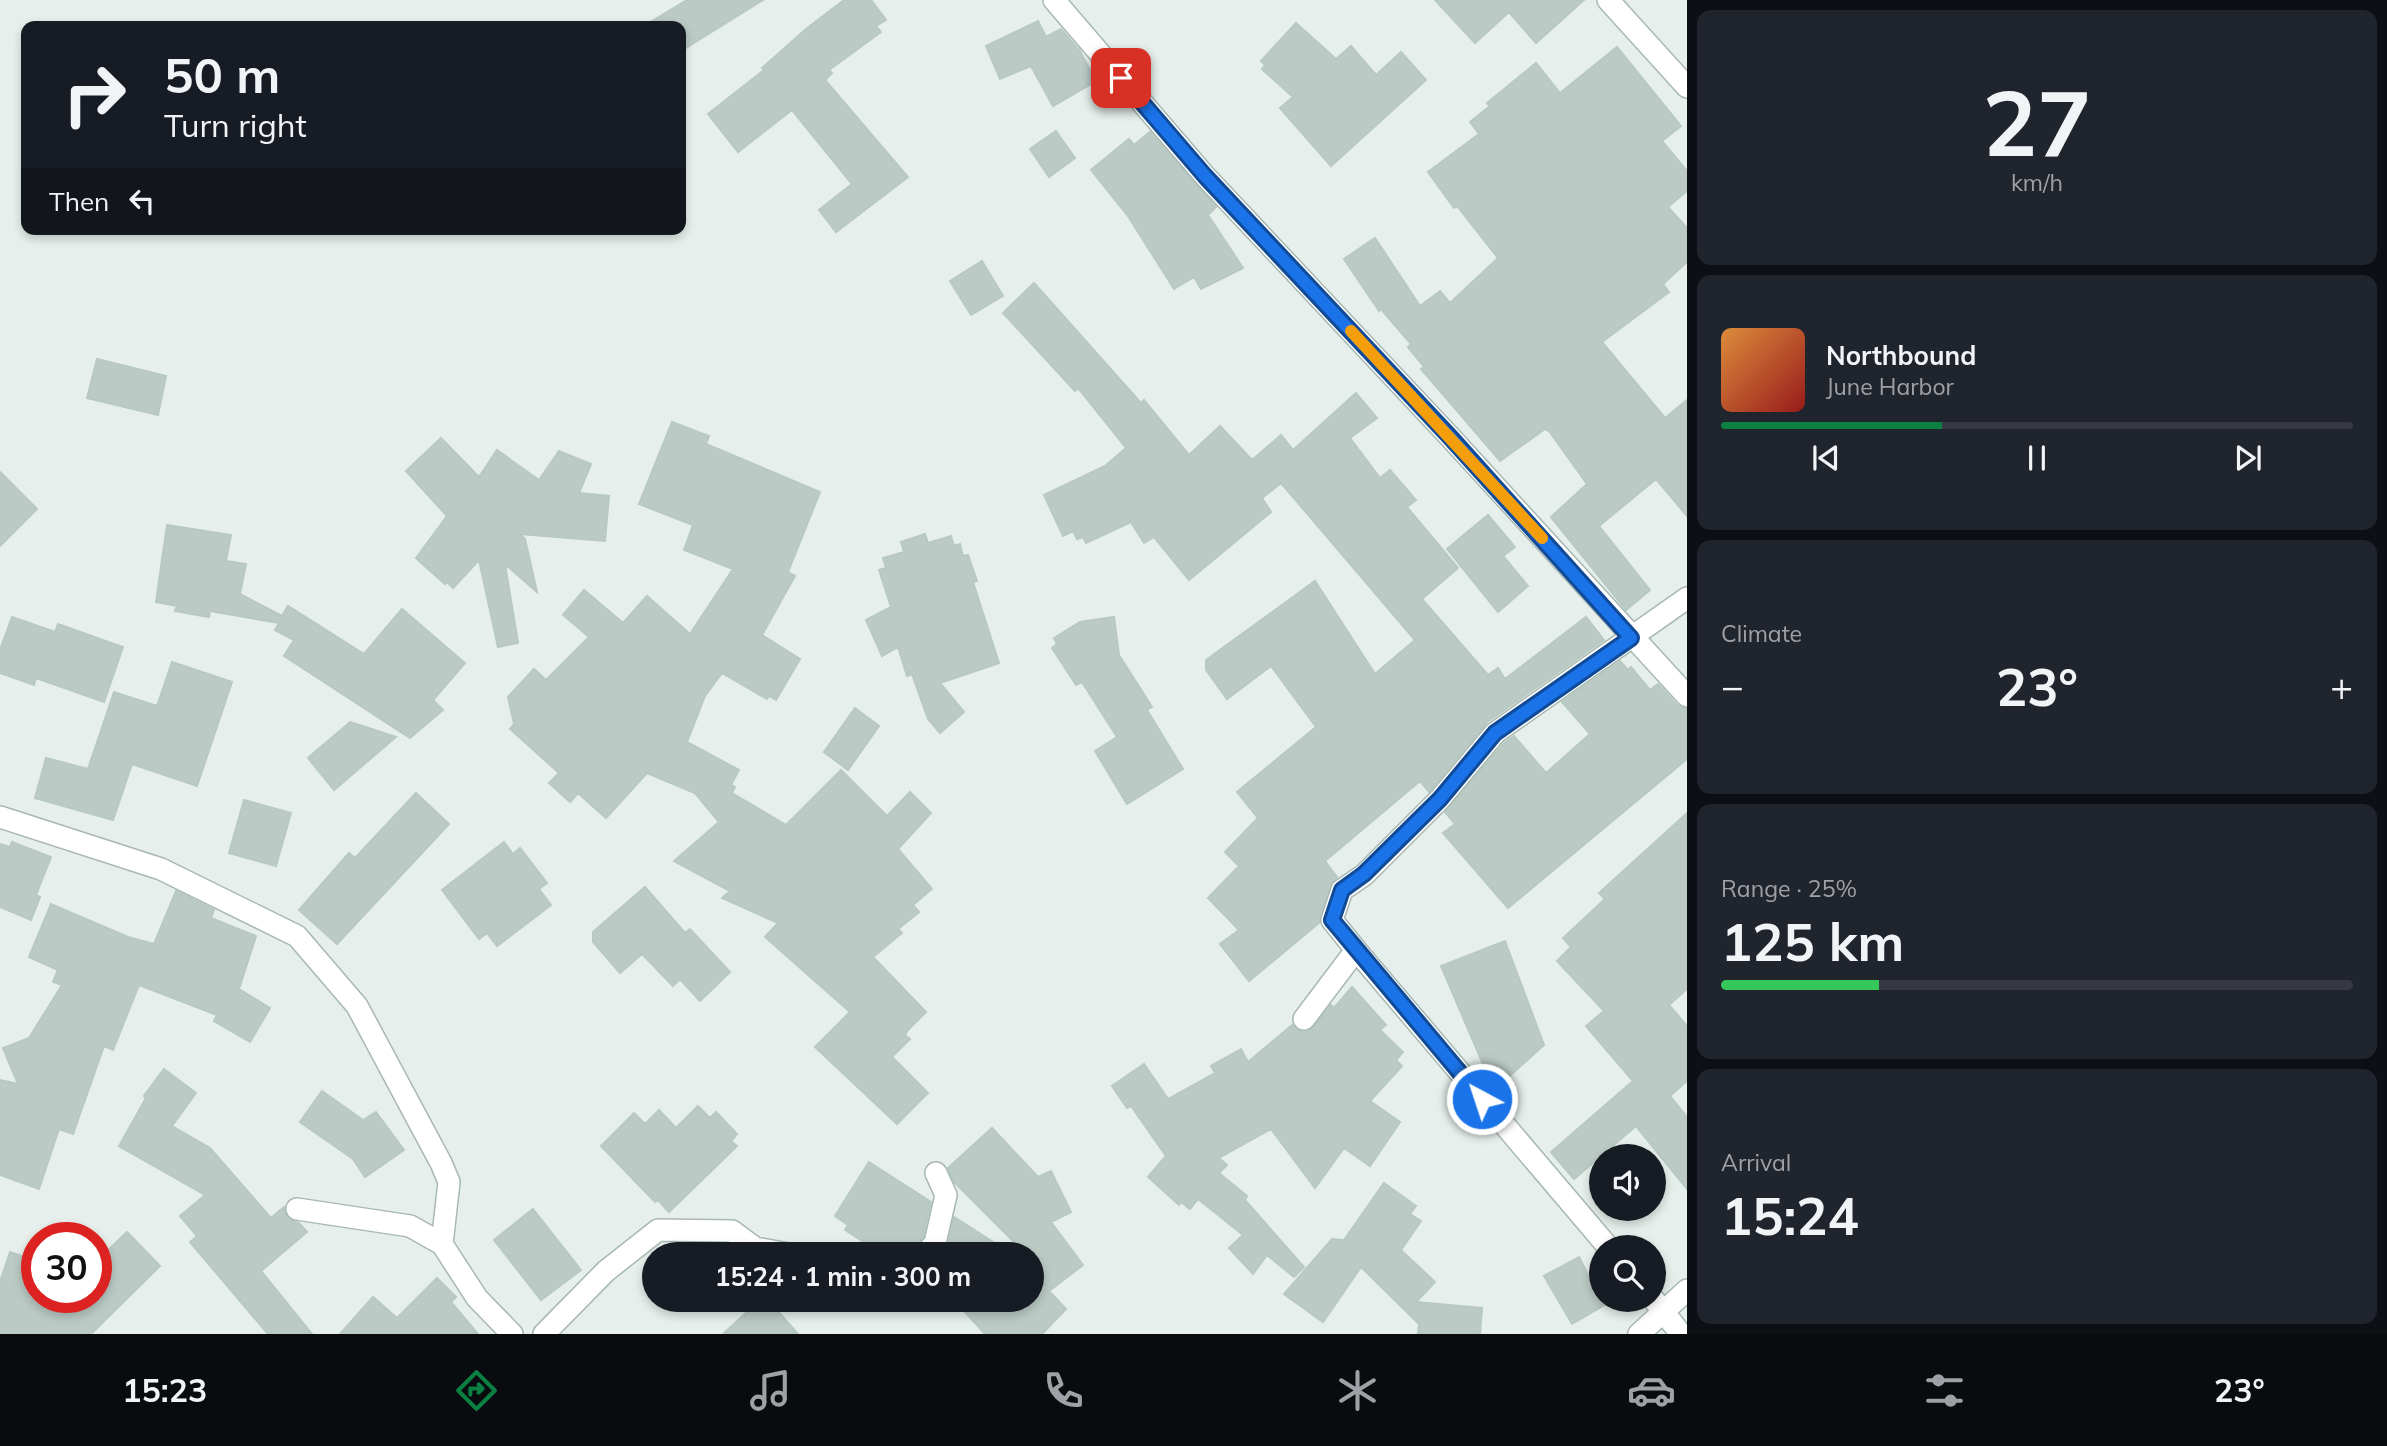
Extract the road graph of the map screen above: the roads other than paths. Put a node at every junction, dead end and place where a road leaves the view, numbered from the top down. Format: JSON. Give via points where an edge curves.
{"nodes":[{"id":1,"x":1054,"y":0,"type":"edge"},
{"id":2,"x":1608,"y":0,"type":"edge"},
{"id":3,"x":1687,"y":88,"type":"edge"},
{"id":4,"x":1687,"y":598,"type":"edge"},
{"id":5,"x":1631,"y":638,"type":"junction"},
{"id":6,"x":1687,"y":696,"type":"edge"},
{"id":7,"x":0,"y":817,"type":"edge"},
{"id":8,"x":1356,"y":950,"type":"junction"},
{"id":9,"x":1304,"y":1019,"type":"dead end"},
{"id":10,"x":936,"y":1174,"type":"dead end"},
{"id":11,"x":297,"y":1209,"type":"dead end"},
{"id":12,"x":1598,"y":1235,"type":"edge"},
{"id":13,"x":643,"y":1242,"type":"edge"},
{"id":14,"x":747,"y":1242,"type":"edge"},
{"id":15,"x":935,"y":1242,"type":"edge"},
{"id":16,"x":642,"y":1243,"type":"edge"},
{"id":17,"x":442,"y":1244,"type":"junction"},
{"id":18,"x":1687,"y":1290,"type":"edge"},
{"id":19,"x":1666,"y":1302,"type":"edge"},
{"id":20,"x":1655,"y":1312,"type":"edge"},
{"id":21,"x":1664,"y":1312,"type":"edge"},
{"id":22,"x":512,"y":1334,"type":"edge"},
{"id":23,"x":544,"y":1334,"type":"edge"},
{"id":24,"x":1639,"y":1334,"type":"edge"},
{"id":25,"x":1681,"y":1334,"type":"edge"}],
"edges":[{"from":1,"to":5,"type":"street","via":[[1205,176]]},
{"from":2,"to":3,"type":"street"},
{"from":4,"to":5,"type":"street"},
{"from":5,"to":6,"type":"street"},
{"from":5,"to":8,"type":"street","via":[[1495,733],[1440,799],[1342,890],[1332,920]]},
{"from":7,"to":17,"type":"street","via":[[162,869],[297,936],[357,1006],[441,1163],[449,1182]]},
{"from":8,"to":9,"type":"street"},
{"from":8,"to":12,"type":"street"},
{"from":10,"to":15,"type":"street","via":[[946,1195]]},
{"from":11,"to":17,"type":"street","via":[[410,1226]]},
{"from":13,"to":14,"type":"street","via":[[658,1230],[732,1231]]},
{"from":16,"to":23,"type":"street","via":[[606,1271]]},
{"from":17,"to":22,"type":"street","via":[[477,1298]]},
{"from":18,"to":19,"type":"street"},
{"from":20,"to":24,"type":"street"},
{"from":21,"to":25,"type":"street"}]}
